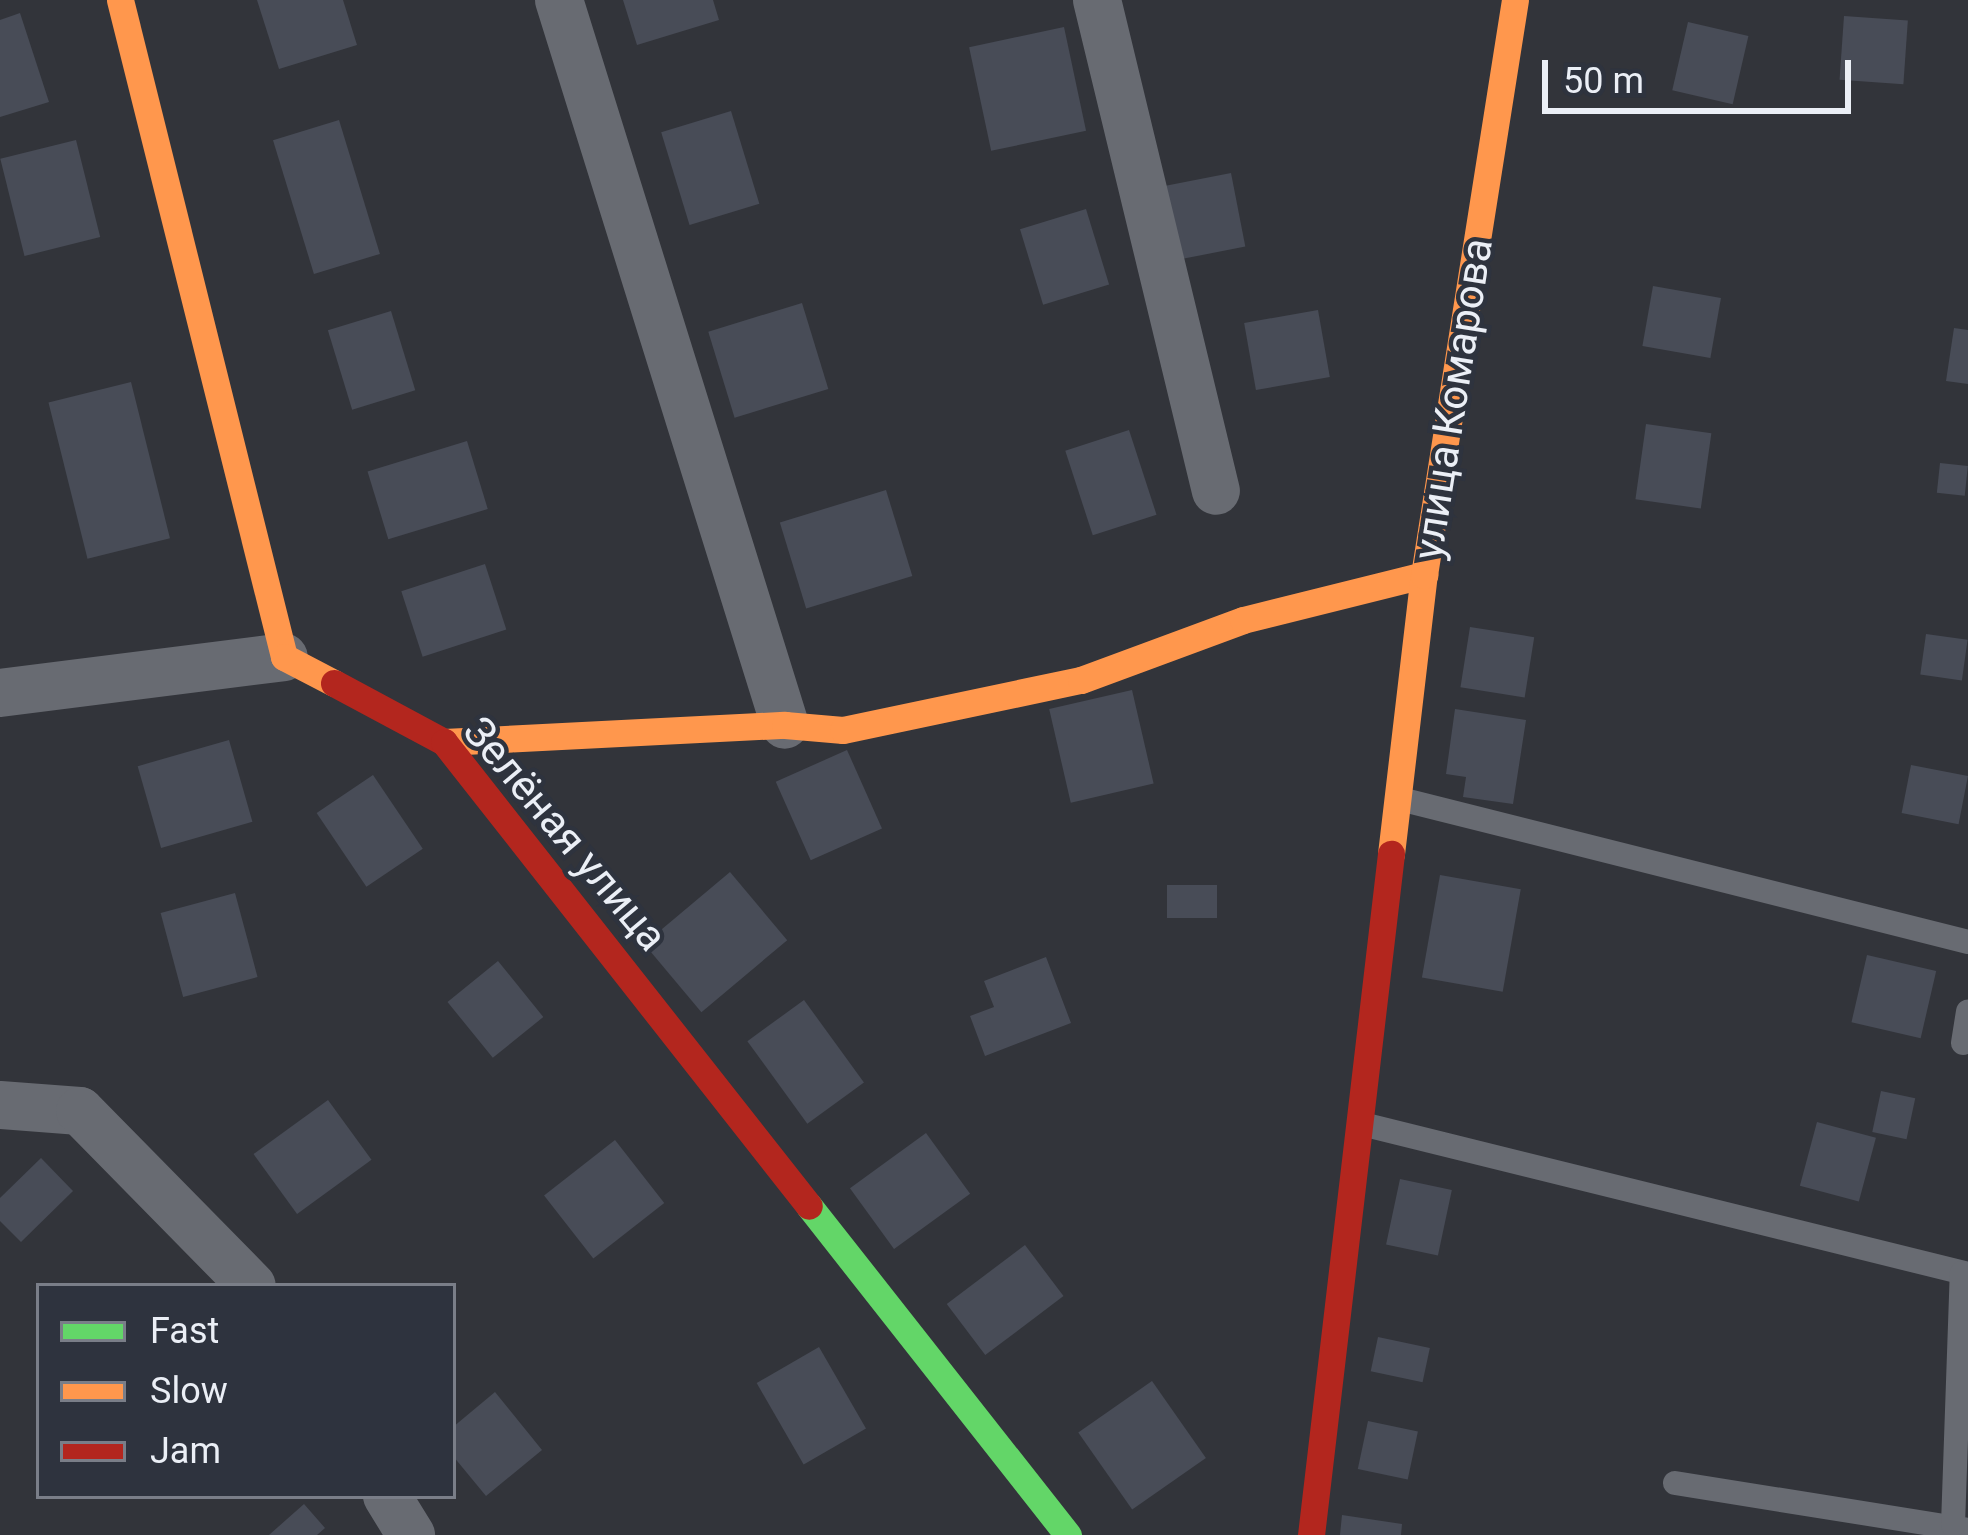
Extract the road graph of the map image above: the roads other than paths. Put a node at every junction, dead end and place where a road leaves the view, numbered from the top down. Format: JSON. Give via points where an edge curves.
{"nodes":[{"id":1,"x":119,"y":0,"type":"edge"},
{"id":2,"x":559,"y":0,"type":"edge"},
{"id":3,"x":1097,"y":0,"type":"edge"},
{"id":4,"x":1515,"y":0,"type":"edge"},
{"id":5,"x":1216,"y":491,"type":"dead end"},
{"id":6,"x":1424,"y":575,"type":"junction"},
{"id":7,"x":284,"y":657,"type":"junction"},
{"id":8,"x":0,"y":693,"type":"edge"},
{"id":9,"x":785,"y":725,"type":"junction"},
{"id":10,"x":445,"y":742,"type":"junction"},
{"id":11,"x":1398,"y":799,"type":"junction"},
{"id":12,"x":1968,"y":942,"type":"edge"},
{"id":13,"x":1968,"y":1011,"type":"edge"},
{"id":14,"x":1963,"y":1043,"type":"dead end"},
{"id":15,"x":0,"y":1105,"type":"edge"},
{"id":16,"x":1359,"y":1123,"type":"junction"},
{"id":17,"x":1965,"y":1274,"type":"edge"},
{"id":18,"x":249,"y":1283,"type":"edge"},
{"id":19,"x":1676,"y":1483,"type":"dead end"},
{"id":20,"x":389,"y":1499,"type":"edge"},
{"id":21,"x":1960,"y":1527,"type":"edge"},
{"id":22,"x":411,"y":1535,"type":"edge"},
{"id":23,"x":1068,"y":1535,"type":"edge"},
{"id":24,"x":1311,"y":1535,"type":"edge"}],
"edges":[{"from":1,"to":7,"type":"street"},
{"from":2,"to":9,"type":"street"},
{"from":3,"to":5,"type":"street"},
{"from":4,"to":6,"type":"street","name":"улица Комарова"},
{"from":6,"to":9,"type":"street","via":[[1243,620],[1082,680],[843,730]]},
{"from":6,"to":11,"type":"street","name":"улица Комарова"},
{"from":7,"to":8,"type":"street"},
{"from":7,"to":10,"type":"street","name":"Зелёная улица"},
{"from":9,"to":10,"type":"street"},
{"from":10,"to":23,"type":"street","name":"Зелёная улица"},
{"from":11,"to":12,"type":"lane"},
{"from":11,"to":16,"type":"street","name":"улица Комарова"},
{"from":13,"to":14,"type":"lane"},
{"from":15,"to":18,"type":"street","via":[[80,1112]]},
{"from":16,"to":17,"type":"lane"},
{"from":16,"to":24,"type":"street","name":"улица Комарова"},
{"from":17,"to":21,"type":"lane"},
{"from":19,"to":21,"type":"lane"},
{"from":20,"to":22,"type":"street"}]}
